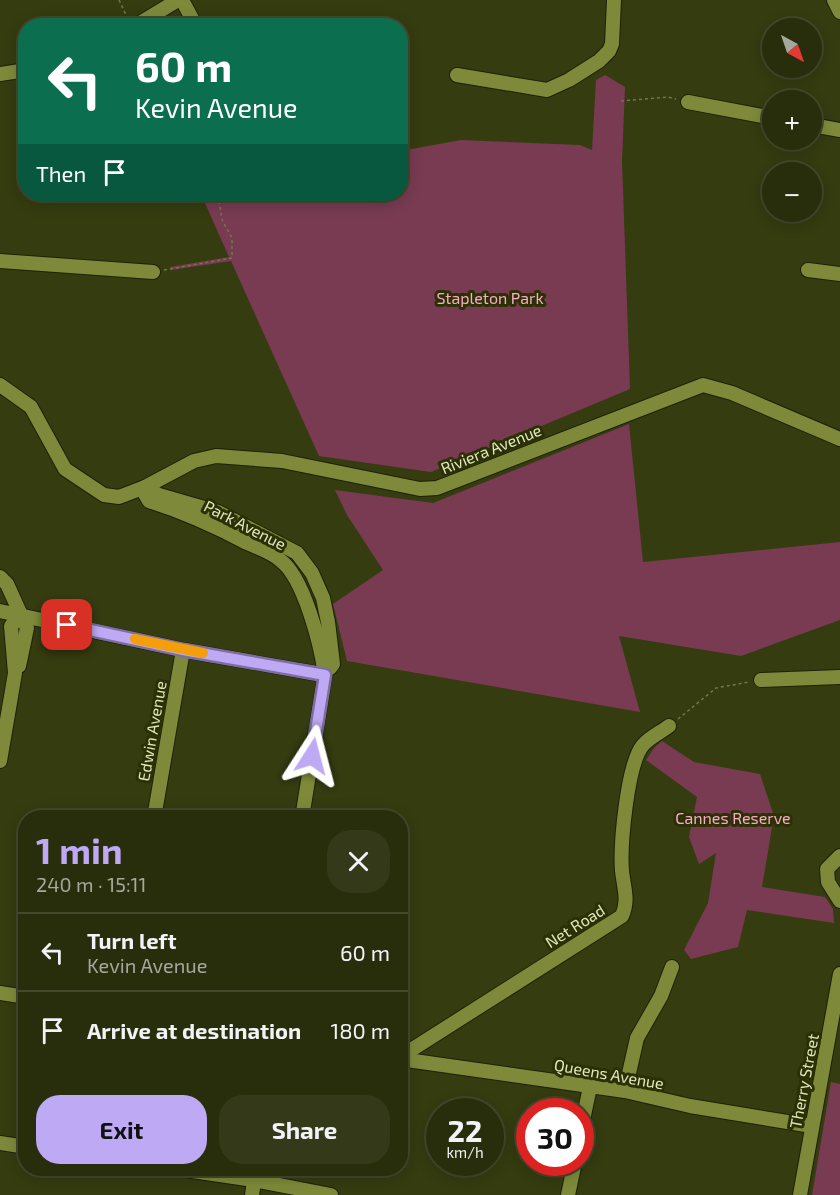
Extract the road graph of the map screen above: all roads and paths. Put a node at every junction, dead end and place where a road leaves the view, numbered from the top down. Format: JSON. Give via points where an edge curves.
{"nodes":[{"id":1,"x":119,"y":0,"type":"edge"},
{"id":2,"x":180,"y":0,"type":"edge"},
{"id":3,"x":614,"y":0,"type":"edge"},
{"id":4,"x":834,"y":0,"type":"edge"},
{"id":5,"x":840,"y":12,"type":"edge"},
{"id":6,"x":129,"y":18,"type":"edge"},
{"id":7,"x":138,"y":18,"type":"edge"},
{"id":8,"x":191,"y":18,"type":"edge"},
{"id":9,"x":18,"y":71,"type":"edge"},
{"id":10,"x":0,"y":74,"type":"edge"},
{"id":11,"x":457,"y":75,"type":"dead end"},
{"id":12,"x":621,"y":101,"type":"dead end"},
{"id":13,"x":688,"y":102,"type":"joint"},
{"id":14,"x":762,"y":116,"type":"edge"},
{"id":15,"x":822,"y":127,"type":"edge"},
{"id":16,"x":840,"y":130,"type":"edge"},
{"id":17,"x":219,"y":201,"type":"edge"},
{"id":18,"x":0,"y":261,"type":"edge"},
{"id":19,"x":808,"y":270,"type":"dead end"},
{"id":20,"x":153,"y":272,"type":"joint"},
{"id":21,"x":840,"y":274,"type":"edge"},
{"id":22,"x":0,"y":385,"type":"edge"},
{"id":23,"x":840,"y":439,"type":"edge"},
{"id":24,"x":145,"y":487,"type":"junction"},
{"id":25,"x":0,"y":577,"type":"edge"},
{"id":26,"x":0,"y":611,"type":"edge"},
{"id":27,"x":21,"y":615,"type":"junction"},
{"id":28,"x":183,"y":650,"type":"junction"},
{"id":29,"x":325,"y":675,"type":"junction"},
{"id":30,"x":840,"y":677,"type":"edge"},
{"id":31,"x":762,"y":680,"type":"joint"},
{"id":32,"x":669,"y":726,"type":"joint"},
{"id":33,"x":0,"y":761,"type":"edge"},
{"id":34,"x":155,"y":810,"type":"edge"},
{"id":35,"x":303,"y":810,"type":"edge"},
{"id":36,"x":840,"y":856,"type":"edge"},
{"id":37,"x":840,"y":901,"type":"edge"},
{"id":38,"x":672,"y":967,"type":"dead end"},
{"id":39,"x":840,"y":974,"type":"edge"},
{"id":40,"x":0,"y":993,"type":"edge"},
{"id":41,"x":18,"y":996,"type":"edge"},
{"id":42,"x":408,"y":1053,"type":"edge"},
{"id":43,"x":408,"y":1059,"type":"edge"},
{"id":44,"x":590,"y":1087,"type":"junction"},
{"id":45,"x":625,"y":1091,"type":"junction"},
{"id":46,"x":588,"y":1098,"type":"edge"},
{"id":47,"x":812,"y":1126,"type":"junction"},
{"id":48,"x":0,"y":1143,"type":"edge"},
{"id":49,"x":18,"y":1146,"type":"edge"},
{"id":50,"x":255,"y":1176,"type":"edge"},
{"id":51,"x":262,"y":1176,"type":"edge"},
{"id":52,"x":572,"y":1176,"type":"edge"},
{"id":53,"x":252,"y":1195,"type":"edge"},
{"id":54,"x":331,"y":1195,"type":"edge"},
{"id":55,"x":568,"y":1195,"type":"edge"},
{"id":56,"x":800,"y":1195,"type":"edge"}],
"edges":[{"from":1,"to":6,"type":"path"},
{"from":2,"to":7,"type":"street"},
{"from":2,"to":8,"type":"street"},
{"from":3,"to":11,"type":"street","via":[[609,51],[569,81],[547,90]]},
{"from":4,"to":5,"type":"street"},
{"from":9,"to":10,"type":"street"},
{"from":12,"to":13,"type":"path","via":[[668,97]]},
{"from":13,"to":14,"type":"street"},
{"from":15,"to":16,"type":"street"},
{"from":17,"to":20,"type":"path","via":[[222,219],[232,238],[232,258]]},
{"from":18,"to":20,"type":"street"},
{"from":19,"to":21,"type":"street"},
{"from":22,"to":24,"type":"street","via":[[31,407],[65,469],[104,495],[119,497]]},
{"from":23,"to":24,"type":"street","name":"Riviera Avenue","via":[[732,393],[703,385],[437,488],[420,489],[282,461],[216,456],[194,461]]},
{"from":24,"to":29,"type":"street","name":"Park Avenue","via":[[159,495],[218,512],[297,553],[323,598],[333,664]]},
{"from":25,"to":27,"type":"street"},
{"from":26,"to":27,"type":"street"},
{"from":27,"to":28,"type":"street"},
{"from":27,"to":33,"type":"street","via":[[11,626],[15,673]]},
{"from":28,"to":29,"type":"street"},
{"from":28,"to":34,"type":"street","name":"Edwin Avenue"},
{"from":29,"to":35,"type":"street","name":"Park Avenue"},
{"from":30,"to":31,"type":"street"},
{"from":31,"to":32,"type":"path","via":[[716,688]]},
{"from":32,"to":42,"type":"street","name":"Net Road","via":[[642,746],[632,773],[621,833],[627,905],[622,916]]},
{"from":36,"to":37,"type":"street","via":[[827,868],[828,882]]},
{"from":38,"to":45,"type":"street","via":[[637,1038]]},
{"from":39,"to":47,"type":"street","name":"Therry Street"},
{"from":40,"to":41,"type":"street"},
{"from":43,"to":44,"type":"street","name":"Queens Avenue"},
{"from":44,"to":45,"type":"street","name":"Queens Avenue"},
{"from":44,"to":46,"type":"street"},
{"from":45,"to":47,"type":"street","name":"Queens Avenue"},
{"from":47,"to":56,"type":"street","name":"Therry Street"},
{"from":48,"to":49,"type":"street"},
{"from":50,"to":53,"type":"street"},
{"from":51,"to":54,"type":"street"},
{"from":52,"to":55,"type":"street"}]}
